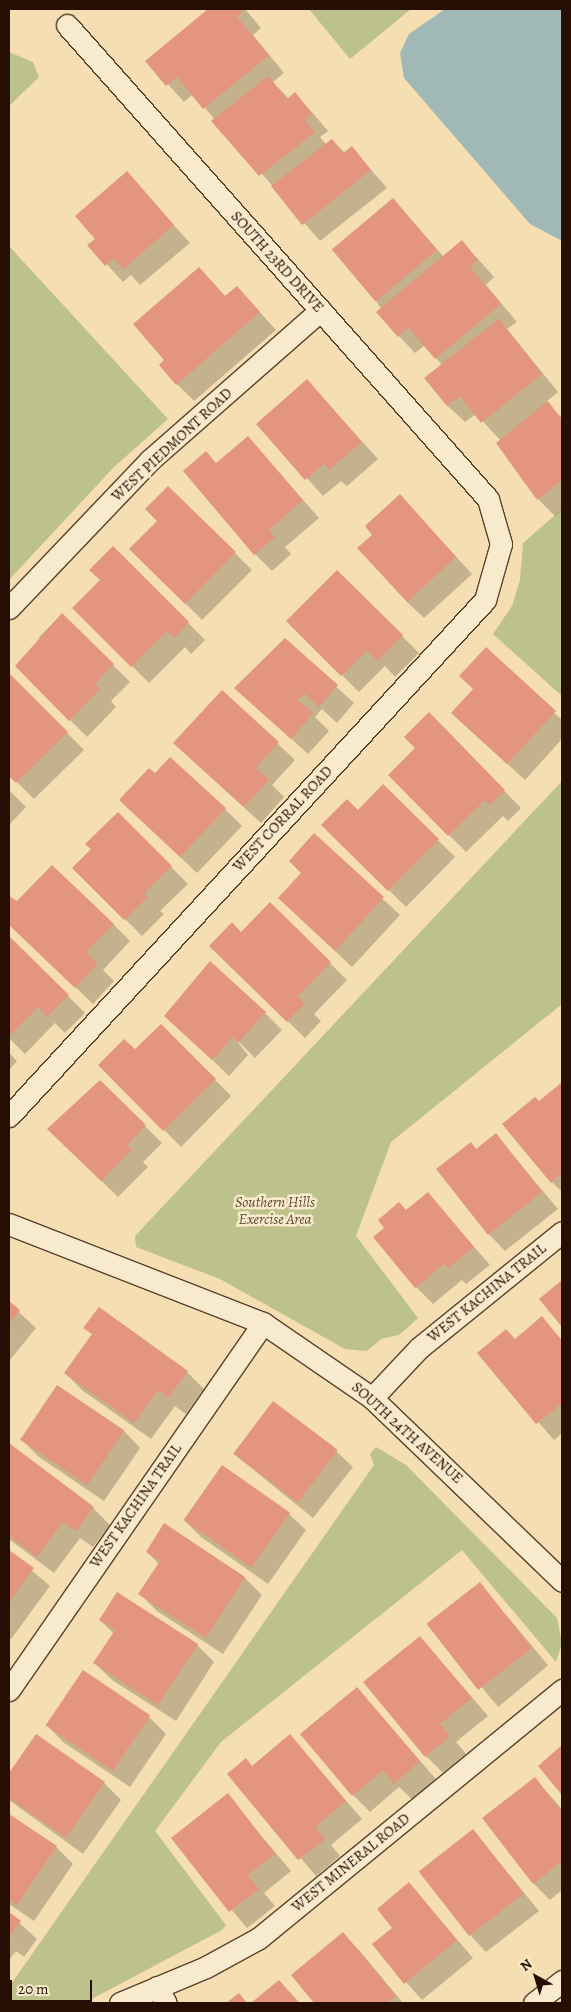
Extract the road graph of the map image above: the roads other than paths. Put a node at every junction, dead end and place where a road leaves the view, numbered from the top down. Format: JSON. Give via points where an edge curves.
{"nodes":[{"id":1,"x":67,"y":25,"type":"dead end"},
{"id":2,"x":321,"y":310,"type":"junction"},
{"id":3,"x":488,"y":498,"type":"joint"},
{"id":4,"x":9,"y":608,"type":"edge"},
{"id":5,"x":9,"y":1116,"type":"edge"},
{"id":6,"x":9,"y":1224,"type":"edge"},
{"id":7,"x":562,"y":1232,"type":"edge"},
{"id":8,"x":263,"y":1323,"type":"junction"},
{"id":9,"x":372,"y":1398,"type":"junction"},
{"id":10,"x":562,"y":1581,"type":"edge"},
{"id":11,"x":9,"y":1690,"type":"edge"},
{"id":12,"x":562,"y":1690,"type":"edge"},
{"id":13,"x":562,"y":1981,"type":"edge"},
{"id":14,"x":161,"y":1995,"type":"edge"},
{"id":15,"x":120,"y":2003,"type":"edge"},
{"id":16,"x":534,"y":2003,"type":"edge"}],
"edges":[{"from":1,"to":2,"type":"street","name":"SOUTH 23RD DRIVE"},
{"from":2,"to":3,"type":"street","name":"SOUTH 23RD DRIVE"},
{"from":2,"to":4,"type":"street","name":"WEST PIEDMONT ROAD","via":[[150,460]]},
{"from":3,"to":5,"type":"street","name":"WEST CORRAL ROAD","via":[[502,544],[485,600]]},
{"from":6,"to":8,"type":"street","name":"SOUTH 24TH AVENUE"},
{"from":7,"to":9,"type":"street","name":"WEST KACHINA TRAIL","via":[[419,1348]]},
{"from":8,"to":9,"type":"street","name":"SOUTH 24TH AVENUE"},
{"from":8,"to":11,"type":"street","name":"WEST KACHINA TRAIL"},
{"from":9,"to":10,"type":"street","name":"SOUTH 24TH AVENUE"},
{"from":12,"to":14,"type":"street","name":"WEST MINERAL ROAD","via":[[260,1938]]},
{"from":13,"to":16,"type":"street"},
{"from":14,"to":15,"type":"street","name":"WEST MINERAL ROAD"}]}
